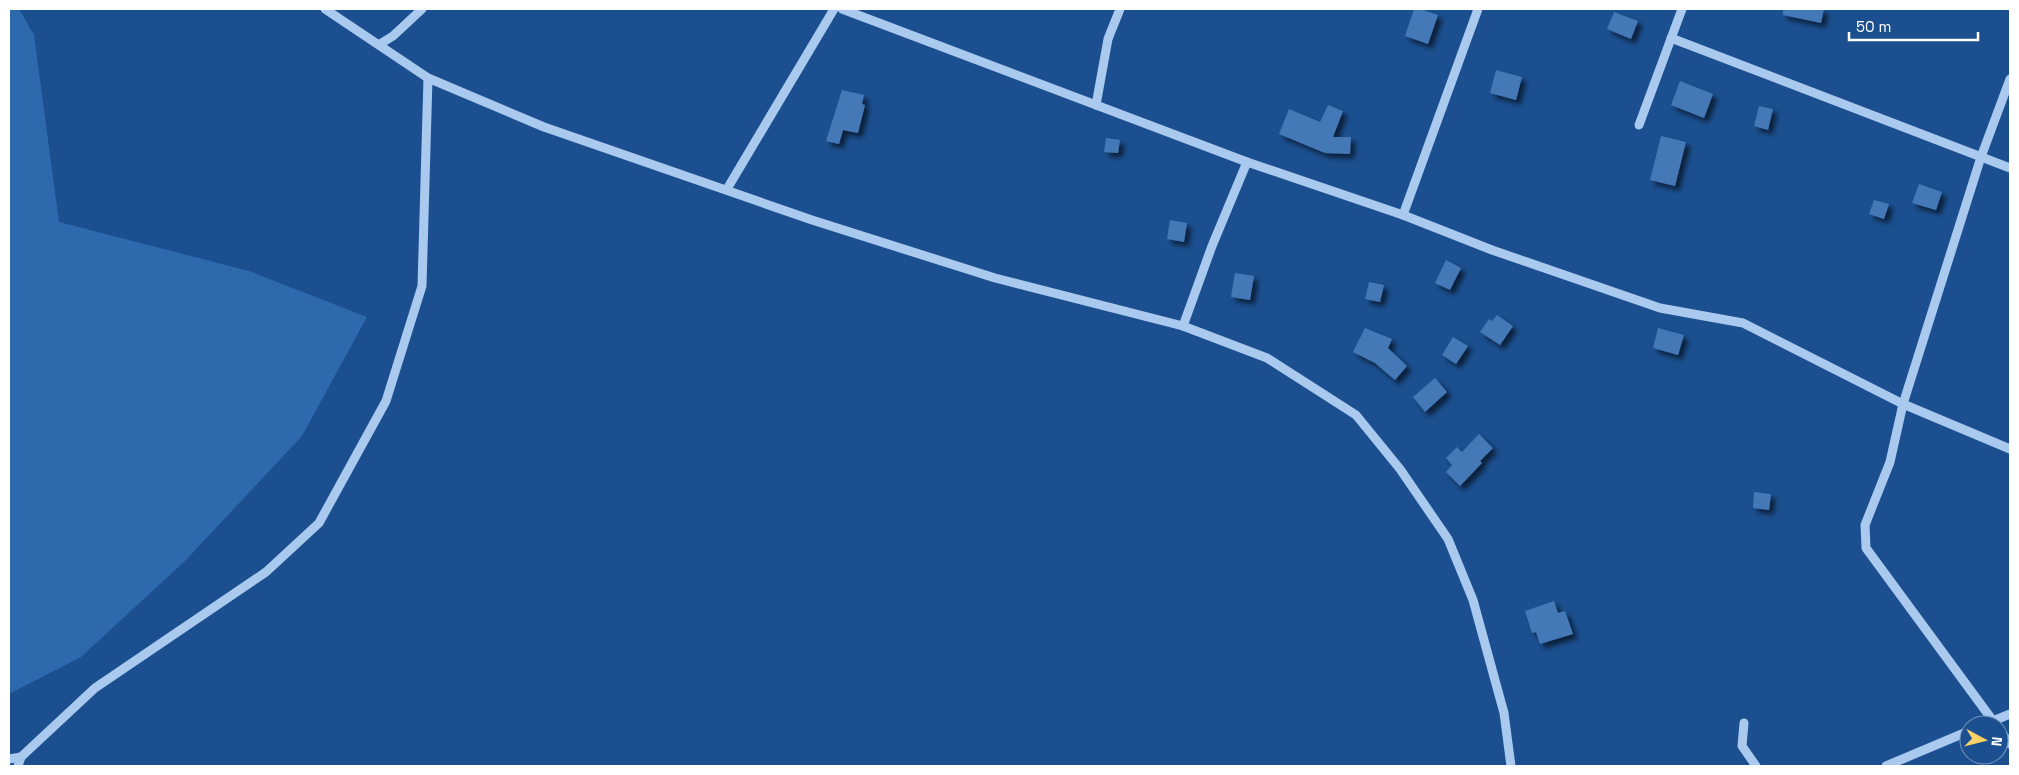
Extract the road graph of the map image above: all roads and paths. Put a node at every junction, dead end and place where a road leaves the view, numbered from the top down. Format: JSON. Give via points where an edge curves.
{"nodes":[{"id":1,"x":325,"y":9,"type":"edge"},
{"id":2,"x":422,"y":9,"type":"edge"},
{"id":3,"x":834,"y":9,"type":"edge"},
{"id":4,"x":842,"y":9,"type":"edge"},
{"id":5,"x":1120,"y":9,"type":"edge"},
{"id":6,"x":1478,"y":9,"type":"edge"},
{"id":7,"x":1682,"y":9,"type":"edge"},
{"id":8,"x":1671,"y":38,"type":"junction"},
{"id":9,"x":380,"y":44,"type":"junction"},
{"id":10,"x":428,"y":78,"type":"junction"},
{"id":11,"x":2010,"y":79,"type":"edge"},
{"id":12,"x":1096,"y":105,"type":"junction"},
{"id":13,"x":1639,"y":125,"type":"dead end"},
{"id":14,"x":1981,"y":157,"type":"junction"},
{"id":15,"x":1247,"y":162,"type":"junction"},
{"id":16,"x":2010,"y":168,"type":"edge"},
{"id":17,"x":727,"y":189,"type":"junction"},
{"id":18,"x":1402,"y":215,"type":"junction"},
{"id":19,"x":1184,"y":326,"type":"junction"},
{"id":20,"x":1903,"y":404,"type":"junction"},
{"id":21,"x":2010,"y":449,"type":"edge"},
{"id":22,"x":1988,"y":715,"type":"edge"},
{"id":23,"x":1744,"y":723,"type":"dead end"},
{"id":24,"x":1959,"y":735,"type":"edge"},
{"id":25,"x":9,"y":759,"type":"edge"},
{"id":26,"x":19,"y":762,"type":"edge"},
{"id":27,"x":1511,"y":766,"type":"edge"},
{"id":28,"x":1756,"y":766,"type":"edge"},
{"id":29,"x":1886,"y":766,"type":"edge"}],
"edges":[{"from":1,"to":9,"type":"street"},
{"from":2,"to":9,"type":"street","via":[[394,36]]},
{"from":3,"to":17,"type":"street"},
{"from":4,"to":12,"type":"street"},
{"from":5,"to":12,"type":"street","via":[[1108,39]]},
{"from":6,"to":18,"type":"street"},
{"from":7,"to":8,"type":"street"},
{"from":8,"to":13,"type":"street"},
{"from":8,"to":14,"type":"street"},
{"from":9,"to":10,"type":"street"},
{"from":10,"to":17,"type":"street","via":[[544,128]]},
{"from":10,"to":26,"type":"street","via":[[422,286],[386,401],[319,523],[266,572],[95,688]]},
{"from":11,"to":14,"type":"street"},
{"from":12,"to":15,"type":"street"},
{"from":14,"to":16,"type":"street"},
{"from":14,"to":20,"type":"street"},
{"from":15,"to":18,"type":"street"},
{"from":15,"to":19,"type":"street","via":[[1212,246]]},
{"from":17,"to":19,"type":"street","via":[[812,220],[995,278]]},
{"from":18,"to":20,"type":"street","via":[[1660,308],[1743,323]]},
{"from":19,"to":27,"type":"street","via":[[1267,358],[1356,414],[1400,469],[1448,539],[1473,600],[1504,713]]},
{"from":20,"to":21,"type":"street"},
{"from":20,"to":22,"type":"street","via":[[1890,462],[1865,525],[1866,548]]},
{"from":23,"to":28,"type":"street","via":[[1742,746]]},
{"from":24,"to":29,"type":"street"},
{"from":25,"to":26,"type":"street"}]}
